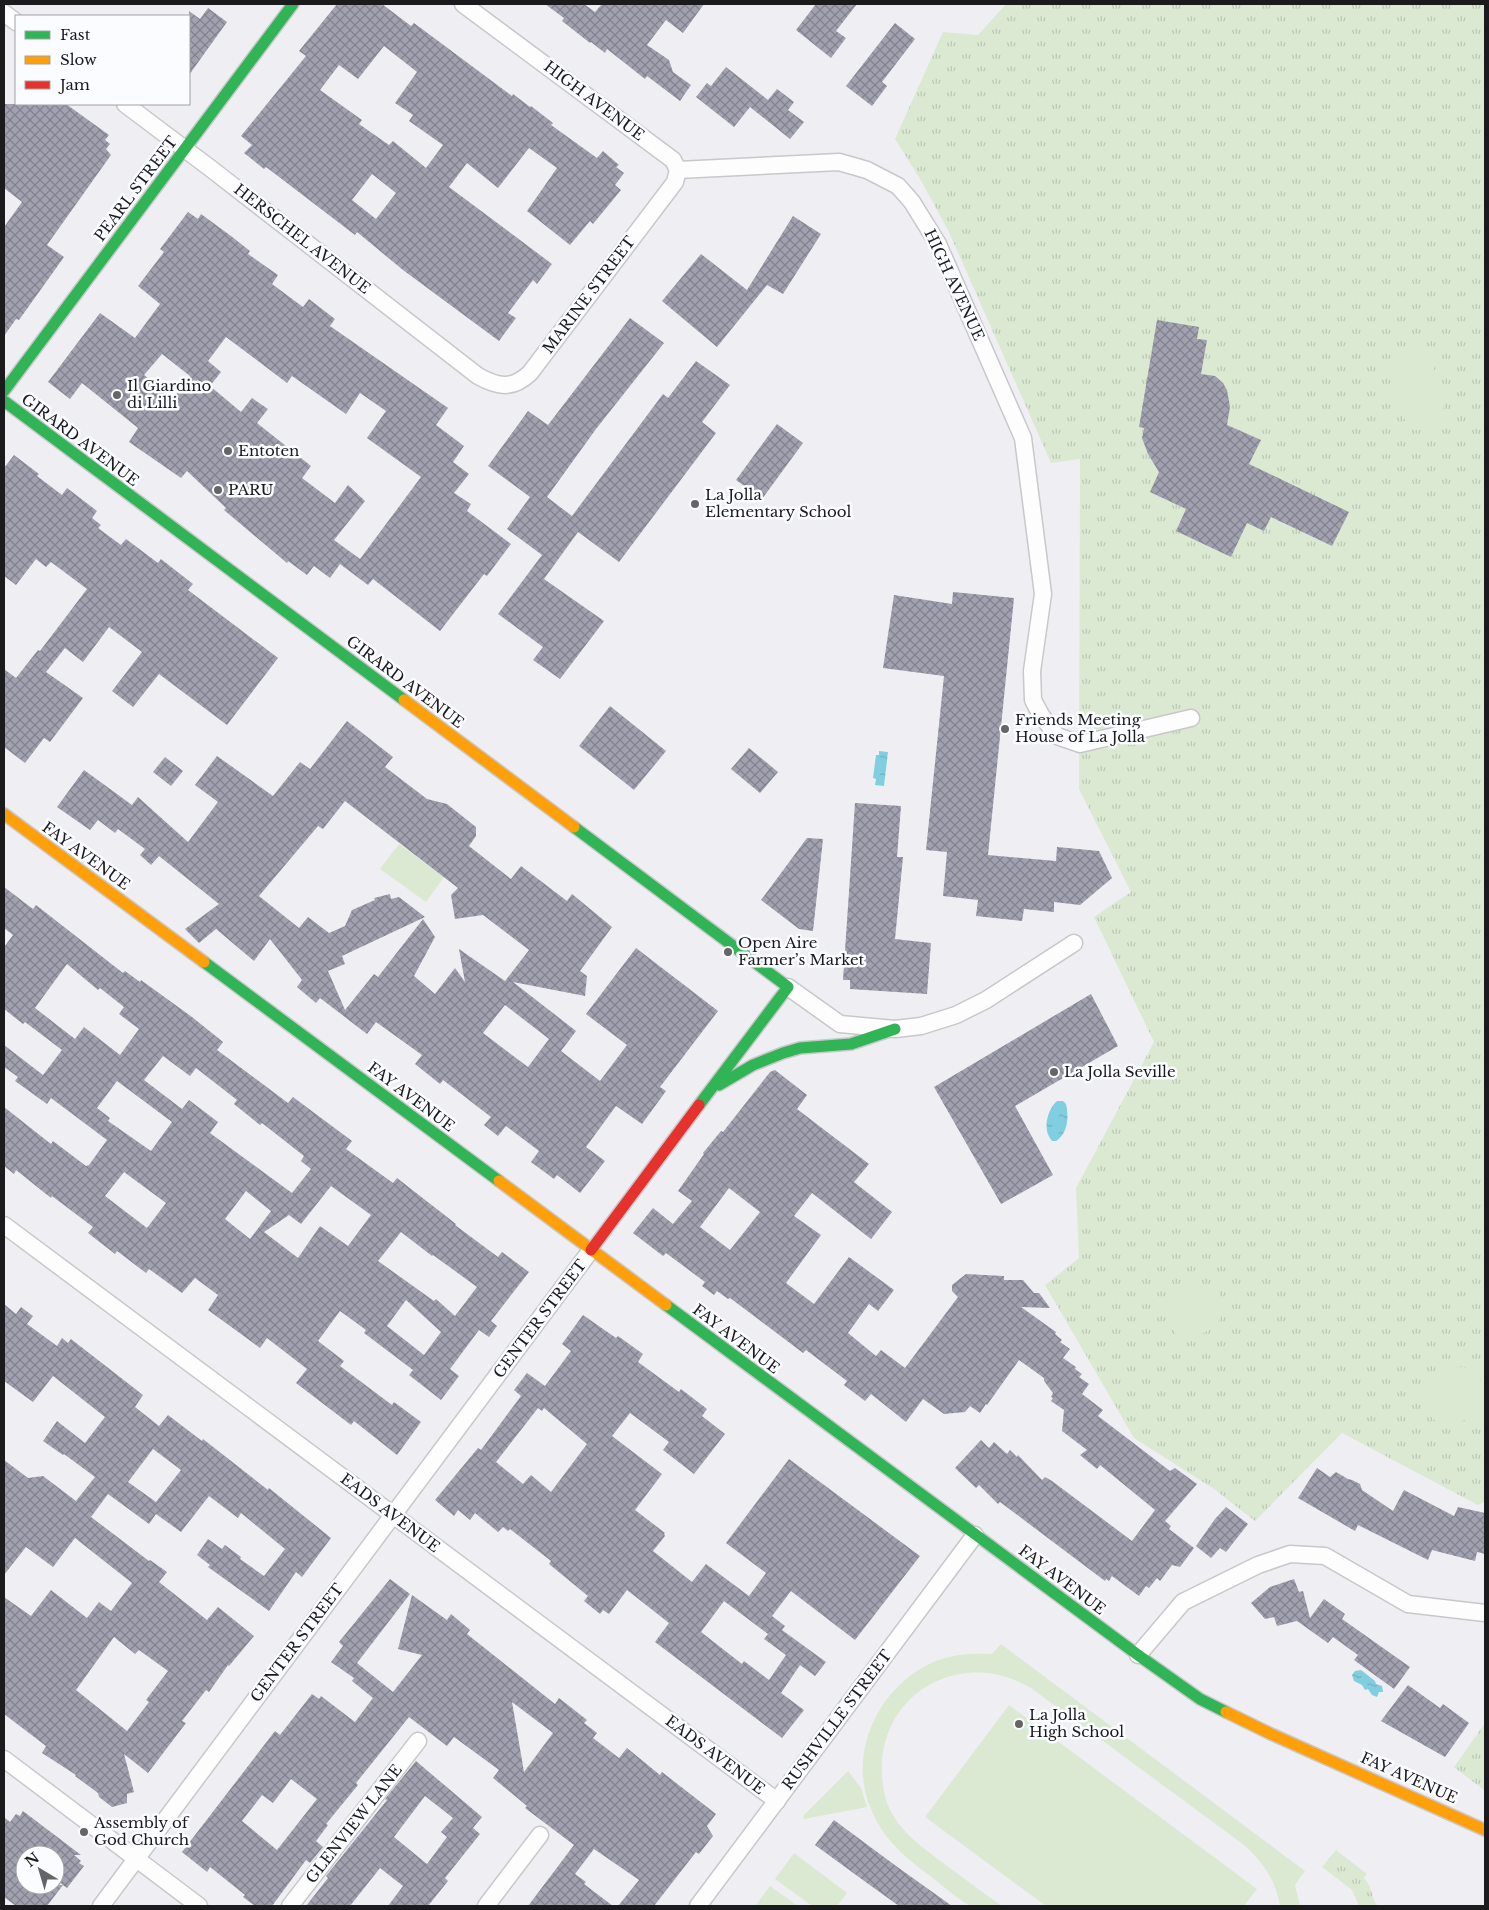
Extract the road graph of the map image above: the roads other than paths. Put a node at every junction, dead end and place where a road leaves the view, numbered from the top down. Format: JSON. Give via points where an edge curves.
{"nodes":[{"id":1,"x":293,"y":4,"type":"edge"},
{"id":2,"x":463,"y":4,"type":"edge"},
{"id":3,"x":4,"y":13,"type":"edge"},
{"id":4,"x":15,"y":21,"type":"edge"},
{"id":5,"x":126,"y":105,"type":"edge"},
{"id":6,"x":185,"y":148,"type":"junction"},
{"id":7,"x":678,"y":170,"type":"junction"},
{"id":8,"x":478,"y":376,"type":"joint"},
{"id":9,"x":4,"y":391,"type":"edge"},
{"id":10,"x":4,"y":402,"type":"edge"},
{"id":11,"x":1191,"y":718,"type":"dead end"},
{"id":12,"x":4,"y":814,"type":"edge"},
{"id":13,"x":1074,"y":943,"type":"dead end"},
{"id":14,"x":788,"y":987,"type":"junction"},
{"id":15,"x":895,"y":1028,"type":"junction"},
{"id":16,"x":711,"y":1089,"type":"junction"},
{"id":17,"x":4,"y":1225,"type":"edge"},
{"id":18,"x":591,"y":1250,"type":"junction"},
{"id":19,"x":393,"y":1515,"type":"junction"},
{"id":20,"x":975,"y":1534,"type":"junction"},
{"id":21,"x":1485,"y":1613,"type":"edge"},
{"id":22,"x":1138,"y":1655,"type":"junction"},
{"id":23,"x":418,"y":1741,"type":"dead end"},
{"id":24,"x":6,"y":1765,"type":"edge"},
{"id":25,"x":777,"y":1801,"type":"junction"},
{"id":26,"x":1485,"y":1830,"type":"edge"},
{"id":27,"x":540,"y":1835,"type":"dead end"},
{"id":28,"x":136,"y":1859,"type":"junction"},
{"id":29,"x":100,"y":1906,"type":"edge"},
{"id":30,"x":199,"y":1906,"type":"edge"},
{"id":31,"x":290,"y":1906,"type":"edge"},
{"id":32,"x":486,"y":1906,"type":"edge"},
{"id":33,"x":698,"y":1906,"type":"edge"}],
"edges":[{"from":1,"to":6,"type":"street","name":"PEARL STREET"},
{"from":2,"to":7,"type":"street","name":"HIGH AVENUE","via":[[673,160]]},
{"from":3,"to":4,"type":"street"},
{"from":5,"to":6,"type":"street","name":"HERSCHEL AVENUE"},
{"from":6,"to":8,"type":"street","name":"HERSCHEL AVENUE"},
{"from":6,"to":9,"type":"street","name":"PEARL STREET"},
{"from":7,"to":8,"type":"street","name":"MARINE STREET","via":[[675,182],[530,373],[522,381],[502,386]]},
{"from":7,"to":11,"type":"street","name":"HIGH AVENUE","via":[[839,162],[867,170],[898,186],[938,244],[1023,438],[1043,594],[1032,671],[1034,700],[1041,715],[1057,736],[1080,744]]},
{"from":10,"to":14,"type":"street","name":"GIRARD AVENUE"},
{"from":12,"to":18,"type":"street","name":"FAY AVENUE"},
{"from":13,"to":15,"type":"street","via":[[986,1000],[956,1015],[920,1026]]},
{"from":14,"to":15,"type":"street","via":[[840,1024]]},
{"from":14,"to":16,"type":"street","name":"GENTER STREET"},
{"from":15,"to":16,"type":"street","via":[[851,1044],[800,1048],[784,1053],[753,1065]]},
{"from":16,"to":18,"type":"street","name":"GENTER STREET"},
{"from":17,"to":19,"type":"street","name":"EADS AVENUE"},
{"from":18,"to":19,"type":"street","name":"GENTER STREET"},
{"from":18,"to":20,"type":"street","name":"FAY AVENUE"},
{"from":19,"to":25,"type":"street","name":"EADS AVENUE"},
{"from":19,"to":28,"type":"street","name":"GENTER STREET"},
{"from":20,"to":22,"type":"street","name":"FAY AVENUE"},
{"from":20,"to":25,"type":"street","name":"RUSHVILLE STREET"},
{"from":21,"to":22,"type":"street","via":[[1408,1604],[1325,1556],[1290,1554],[1258,1564],[1183,1602]]},
{"from":22,"to":26,"type":"street","name":"FAY AVENUE","via":[[1200,1699]]},
{"from":23,"to":31,"type":"street","name":"GLENVIEW LANE"},
{"from":24,"to":28,"type":"street"},
{"from":25,"to":33,"type":"street","name":"RUSHVILLE STREET"},
{"from":27,"to":32,"type":"street"},
{"from":28,"to":29,"type":"street","name":"GENTER STREET"},
{"from":28,"to":30,"type":"street"}]}
